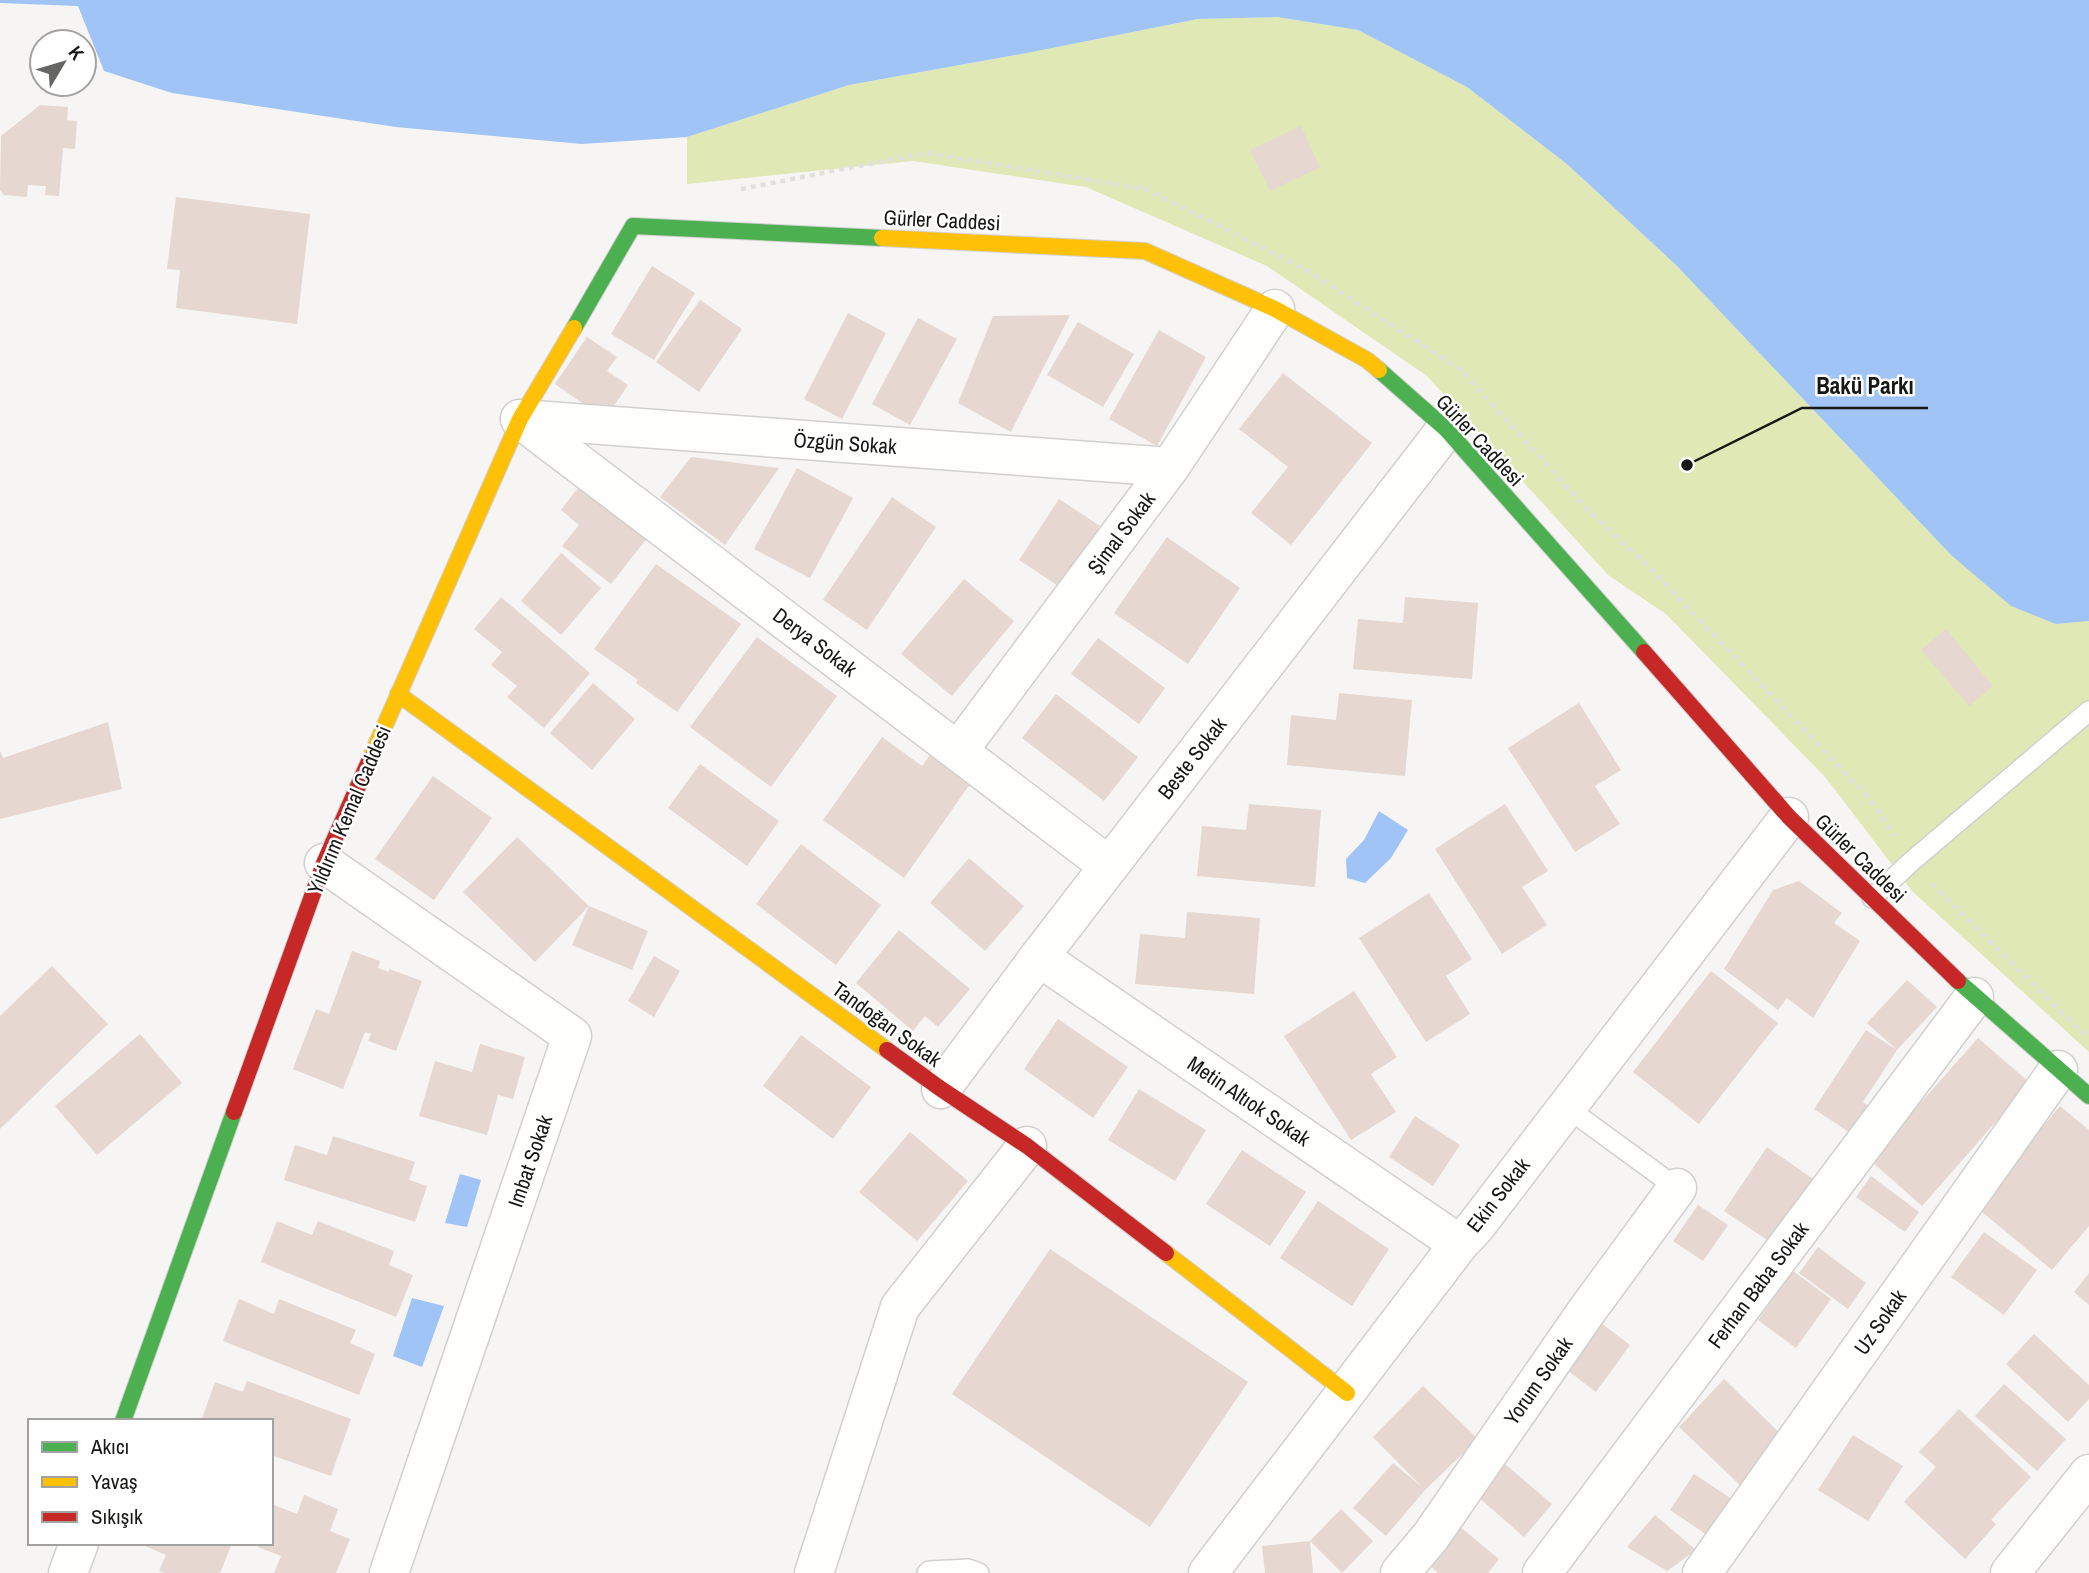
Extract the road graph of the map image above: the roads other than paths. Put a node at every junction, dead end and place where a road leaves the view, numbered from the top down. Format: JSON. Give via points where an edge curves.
{"nodes":[{"id":1,"x":633,"y":226,"type":"joint"},
{"id":2,"x":1275,"y":309,"type":"junction"},
{"id":3,"x":520,"y":419,"type":"junction"},
{"id":4,"x":1446,"y":429,"type":"junction"},
{"id":5,"x":1170,"y":467,"type":"junction"},
{"id":6,"x":398,"y":694,"type":"junction"},
{"id":7,"x":2089,"y":710,"type":"edge"},
{"id":8,"x":958,"y":751,"type":"junction"},
{"id":9,"x":1789,"y":817,"type":"junction"},
{"id":10,"x":324,"y":863,"type":"junction"},
{"id":11,"x":1109,"y":866,"type":"junction"},
{"id":12,"x":1872,"y":898,"type":"junction"},
{"id":13,"x":1039,"y":957,"type":"junction"},
{"id":14,"x":1974,"y":997,"type":"junction"},
{"id":15,"x":2057,"y":1070,"type":"junction"},
{"id":16,"x":941,"y":1089,"type":"junction"},
{"id":17,"x":2089,"y":1096,"type":"edge"},
{"id":18,"x":1566,"y":1107,"type":"junction"},
{"id":19,"x":1027,"y":1146,"type":"junction"},
{"id":20,"x":1677,"y":1188,"type":"joint"},
{"id":21,"x":1459,"y":1244,"type":"junction"},
{"id":22,"x":1347,"y":1393,"type":"junction"},
{"id":23,"x":124,"y":1419,"type":"edge"},
{"id":24,"x":2089,"y":1474,"type":"edge"},
{"id":25,"x":78,"y":1545,"type":"edge"},
{"id":26,"x":68,"y":1573,"type":"edge"},
{"id":27,"x":389,"y":1573,"type":"edge"},
{"id":28,"x":814,"y":1573,"type":"edge"},
{"id":29,"x":927,"y":1573,"type":"edge"},
{"id":30,"x":979,"y":1573,"type":"edge"},
{"id":31,"x":1208,"y":1573,"type":"edge"},
{"id":32,"x":1400,"y":1573,"type":"edge"},
{"id":33,"x":1542,"y":1573,"type":"edge"},
{"id":34,"x":1702,"y":1573,"type":"edge"},
{"id":35,"x":2010,"y":1573,"type":"edge"}],
"edges":[{"from":1,"to":2,"type":"street","name":"Gürler Caddesi","via":[[1145,251]]},
{"from":1,"to":3,"type":"street","name":"Yıldırım Kemal Caddesi"},
{"from":2,"to":4,"type":"street","name":"Gürler Caddesi","via":[[1367,360]]},
{"from":2,"to":5,"type":"street","name":"Şimal Sokak"},
{"from":3,"to":5,"type":"street","name":"Özgün Sokak"},
{"from":3,"to":6,"type":"street","name":"Yıldırım Kemal Caddesi"},
{"from":3,"to":8,"type":"street","name":"Derya Sokak"},
{"from":4,"to":9,"type":"street","name":"Gürler Caddesi"},
{"from":4,"to":11,"type":"street","name":"Beste Sokak"},
{"from":5,"to":8,"type":"street","name":"Şimal Sokak"},
{"from":6,"to":10,"type":"street","name":"Yıldırım Kemal Caddesi"},
{"from":6,"to":16,"type":"street","name":"Tandoğan Sokak"},
{"from":7,"to":12,"type":"lane"},
{"from":8,"to":11,"type":"street","name":"Derya Sokak"},
{"from":9,"to":12,"type":"street","name":"Gürler Caddesi"},
{"from":9,"to":18,"type":"street","name":"Ekin Sokak"},
{"from":10,"to":23,"type":"street","name":"Yıldırım Kemal Caddesi"},
{"from":10,"to":27,"type":"street","name":"Imbat Sokak","via":[[572,1036]]},
{"from":11,"to":13,"type":"street","name":"Beste Sokak"},
{"from":12,"to":14,"type":"street","name":"Gürler Caddesi"},
{"from":13,"to":16,"type":"street","name":"Beste Sokak"},
{"from":13,"to":21,"type":"street","name":"Metin Altıok Sokak"},
{"from":14,"to":15,"type":"street","name":"Gürler Caddesi"},
{"from":14,"to":33,"type":"street","name":"Ferhan Baba Sokak"},
{"from":15,"to":17,"type":"street","name":"Gürler Caddesi"},
{"from":15,"to":34,"type":"street","name":"Uz Sokak"},
{"from":16,"to":19,"type":"street","name":"Tandoğan Sokak"},
{"from":18,"to":20,"type":"lane"},
{"from":18,"to":21,"type":"street","name":"Ekin Sokak"},
{"from":19,"to":22,"type":"street","name":"Tandoğan Sokak"},
{"from":19,"to":28,"type":"street","via":[[900,1307]]},
{"from":20,"to":32,"type":"street","name":"Yorum Sokak","via":[[1432,1536]]},
{"from":21,"to":22,"type":"street","name":"Ekin Sokak"},
{"from":22,"to":31,"type":"street","name":"Ekin Sokak"},
{"from":24,"to":35,"type":"street"},
{"from":25,"to":26,"type":"street"},
{"from":29,"to":30,"type":"lane","via":[[968,1569]]}]}
